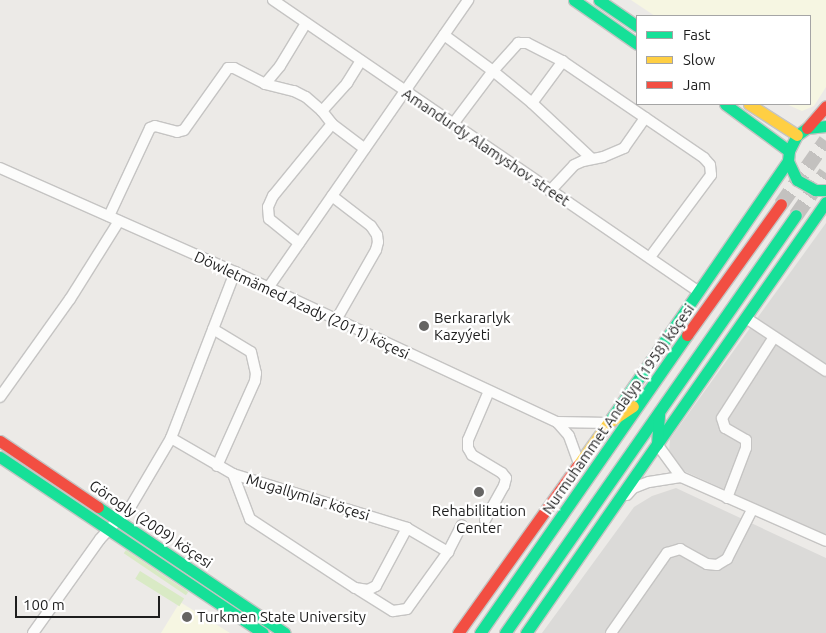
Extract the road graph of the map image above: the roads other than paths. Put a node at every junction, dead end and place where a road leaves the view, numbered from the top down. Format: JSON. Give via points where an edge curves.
{"nodes":[{"id":1,"x":273,"y":0,"type":"edge"},
{"id":2,"x":468,"y":0,"type":"edge"},
{"id":3,"x":574,"y":0,"type":"edge"},
{"id":4,"x":599,"y":0,"type":"edge"},
{"id":5,"x":306,"y":23,"type":"junction"},
{"id":6,"x":636,"y":25,"type":"edge"},
{"id":7,"x":444,"y":35,"type":"junction"},
{"id":8,"x":636,"y":43,"type":"edge"},
{"id":9,"x":361,"y":61,"type":"junction"},
{"id":10,"x":563,"y":61,"type":"junction"},
{"id":11,"x":493,"y":71,"type":"junction"},
{"id":12,"x":265,"y":84,"type":"junction"},
{"id":13,"x":405,"y":91,"type":"junction"},
{"id":14,"x":532,"y":103,"type":"junction"},
{"id":15,"x":726,"y":105,"type":"edge"},
{"id":16,"x":752,"y":105,"type":"edge"},
{"id":17,"x":322,"y":110,"type":"junction"},
{"id":18,"x":823,"y":111,"type":"edge"},
{"id":19,"x":645,"y":118,"type":"junction"},
{"id":20,"x":774,"y":120,"type":"junction"},
{"id":21,"x":332,"y":124,"type":"junction"},
{"id":22,"x":453,"y":124,"type":"junction"},
{"id":23,"x":826,"y":126,"type":"edge"},
{"id":24,"x":763,"y":130,"type":"junction"},
{"id":25,"x":802,"y":132,"type":"junction"},
{"id":26,"x":364,"y":149,"type":"junction"},
{"id":27,"x":788,"y":156,"type":"junction"},
{"id":28,"x":592,"y":159,"type":"junction"},
{"id":29,"x":0,"y":168,"type":"edge"},
{"id":30,"x":776,"y":181,"type":"junction"},
{"id":31,"x":826,"y":190,"type":"edge"},
{"id":32,"x":550,"y":191,"type":"junction"},
{"id":33,"x":332,"y":196,"type":"junction"},
{"id":34,"x":826,"y":202,"type":"edge"},
{"id":35,"x":781,"y":204,"type":"tunnel mouth"},
{"id":36,"x":822,"y":212,"type":"edge"},
{"id":37,"x":796,"y":214,"type":"tunnel mouth"},
{"id":38,"x":110,"y":216,"type":"junction"},
{"id":39,"x":119,"y":221,"type":"junction"},
{"id":40,"x":299,"y":243,"type":"junction"},
{"id":41,"x":650,"y":257,"type":"junction"},
{"id":42,"x":235,"y":272,"type":"junction"},
{"id":43,"x":268,"y":288,"type":"junction"},
{"id":44,"x":699,"y":292,"type":"junction"},
{"id":45,"x":746,"y":318,"type":"junction"},
{"id":46,"x":336,"y":320,"type":"junction"},
{"id":47,"x":213,"y":329,"type":"junction"},
{"id":48,"x":774,"y":337,"type":"junction"},
{"id":49,"x":826,"y":371,"type":"edge"},
{"id":50,"x":489,"y":391,"type":"junction"},
{"id":51,"x":0,"y":397,"type":"edge"},
{"id":52,"x":642,"y":401,"type":"junction"},
{"id":53,"x":660,"y":411,"type":"junction"},
{"id":54,"x":557,"y":422,"type":"junction"},
{"id":55,"x":608,"y":423,"type":"junction"},
{"id":56,"x":171,"y":438,"type":"junction"},
{"id":57,"x":0,"y":441,"type":"edge"},
{"id":58,"x":657,"y":444,"type":"junction"},
{"id":59,"x":0,"y":457,"type":"edge"},
{"id":60,"x":579,"y":464,"type":"junction"},
{"id":61,"x":218,"y":466,"type":"junction"},
{"id":62,"x":233,"y":474,"type":"junction"},
{"id":63,"x":681,"y":477,"type":"junction"},
{"id":64,"x":727,"y":498,"type":"junction"},
{"id":65,"x":752,"y":510,"type":"junction"},
{"id":66,"x":560,"y":516,"type":"junction"},
{"id":67,"x":118,"y":520,"type":"junction"},
{"id":68,"x":485,"y":520,"type":"dead end"},
{"id":69,"x":600,"y":523,"type":"junction"},
{"id":70,"x":462,"y":525,"type":"dead end"},
{"id":71,"x":407,"y":528,"type":"junction"},
{"id":72,"x":108,"y":530,"type":"junction"},
{"id":73,"x":572,"y":534,"type":"junction"},
{"id":74,"x":826,"y":542,"type":"edge"},
{"id":75,"x":448,"y":552,"type":"junction"},
{"id":76,"x":355,"y":588,"type":"junction"},
{"id":77,"x":32,"y":633,"type":"edge"},
{"id":78,"x":263,"y":633,"type":"edge"},
{"id":79,"x":285,"y":633,"type":"edge"},
{"id":80,"x":458,"y":633,"type":"edge"},
{"id":81,"x":480,"y":633,"type":"edge"},
{"id":82,"x":505,"y":633,"type":"edge"},
{"id":83,"x":526,"y":633,"type":"edge"},
{"id":84,"x":611,"y":633,"type":"edge"}],
"edges":[{"from":1,"to":5,"type":"street","name":"Amandurdy Alamyshov street"},
{"from":2,"to":7,"type":"street"},
{"from":3,"to":8,"type":"main road"},
{"from":4,"to":6,"type":"main road"},
{"from":5,"to":9,"type":"street","name":"Amandurdy Alamyshov street"},
{"from":5,"to":12,"type":"street"},
{"from":7,"to":11,"type":"street"},
{"from":7,"to":13,"type":"street"},
{"from":9,"to":13,"type":"street","name":"Amandurdy Alamyshov street"},
{"from":9,"to":17,"type":"street","via":[[347,83]]},
{"from":10,"to":11,"type":"street","via":[[527,43],[518,43]]},
{"from":10,"to":14,"type":"street"},
{"from":10,"to":19,"type":"street"},
{"from":11,"to":14,"type":"street"},
{"from":11,"to":22,"type":"street"},
{"from":12,"to":17,"type":"street","via":[[300,93]]},
{"from":12,"to":38,"type":"street","via":[[228,68],[184,130],[150,128]]},
{"from":13,"to":22,"type":"street","name":"Amandurdy Alamyshov street"},
{"from":13,"to":26,"type":"street"},
{"from":14,"to":28,"type":"street"},
{"from":15,"to":24,"type":"main road"},
{"from":16,"to":20,"type":"main road"},
{"from":17,"to":21,"type":"street"},
{"from":18,"to":20,"type":"main road","via":[[800,123]]},
{"from":18,"to":25,"type":"main road"},
{"from":19,"to":28,"type":"street","via":[[624,148],[603,158]]},
{"from":19,"to":41,"type":"street","via":[[704,158],[712,174]]},
{"from":20,"to":25,"type":"main road"},
{"from":21,"to":26,"type":"street"},
{"from":21,"to":40,"type":"street","via":[[273,196],[268,207],[269,219]]},
{"from":22,"to":32,"type":"street","name":"Amandurdy Alamyshov street"},
{"from":23,"to":25,"type":"main road"},
{"from":24,"to":27,"type":"main road"},
{"from":24,"to":30,"type":"main road","via":[[779,151]]},
{"from":25,"to":27,"type":"main road"},
{"from":26,"to":33,"type":"street"},
{"from":27,"to":30,"type":"main road"},
{"from":27,"to":31,"type":"main road","via":[[796,180],[805,186]]},
{"from":28,"to":32,"type":"street","via":[[574,165]]},
{"from":29,"to":38,"type":"street","name":"Döwletmämed Azady (2011) köçesi"},
{"from":30,"to":44,"type":"main road"},
{"from":32,"to":41,"type":"street","name":"Amandurdy Alamyshov street"},
{"from":33,"to":40,"type":"street"},
{"from":33,"to":46,"type":"street","via":[[370,226],[378,242]]},
{"from":34,"to":36,"type":"main road"},
{"from":35,"to":52,"type":"main road","name":"Nurmuhammet Andalyp (1958) köçesi"},
{"from":36,"to":45,"type":"main road"},
{"from":37,"to":53,"type":"main road"},
{"from":38,"to":39,"type":"street","name":"Döwletmämed Azady (2011) köçesi"},
{"from":39,"to":42,"type":"street","name":"Döwletmämed Azady (2011) köçesi"},
{"from":39,"to":51,"type":"street","via":[[70,299]]},
{"from":40,"to":43,"type":"street"},
{"from":41,"to":44,"type":"street","name":"Amandurdy Alamyshov street"},
{"from":42,"to":43,"type":"street","name":"Döwletmämed Azady (2011) köçesi"},
{"from":42,"to":47,"type":"street"},
{"from":43,"to":46,"type":"street","name":"Döwletmämed Azady (2011) köçesi"},
{"from":44,"to":55,"type":"main road"},
{"from":45,"to":48,"type":"street"},
{"from":45,"to":58,"type":"main road"},
{"from":46,"to":50,"type":"street","name":"Döwletmämed Azady (2011) köçesi"},
{"from":47,"to":56,"type":"street"},
{"from":47,"to":61,"type":"street","via":[[251,352],[256,373]]},
{"from":48,"to":49,"type":"street"},
{"from":48,"to":64,"type":"street","via":[[722,418],[725,428],[746,440]]},
{"from":50,"to":54,"type":"street","name":"Döwletmämed Azady (2011) köçesi"},
{"from":50,"to":68,"type":"street","via":[[468,440],[468,448],[472,455],[506,478]]},
{"from":52,"to":55,"type":"main road"},
{"from":52,"to":66,"type":"main road","name":"Nurmuhammet Andalyp (1958) köçesi"},
{"from":53,"to":58,"type":"main road"},
{"from":53,"to":73,"type":"main road"},
{"from":54,"to":55,"type":"street","name":"Döwletmämed Azady (2011) köçesi"},
{"from":54,"to":60,"type":"street","name":"Nurmuhammet Andalyp (1958) köçesi","via":[[569,436]]},
{"from":55,"to":60,"type":"main road"},
{"from":56,"to":61,"type":"street","name":"Mugallymlar köçesi"},
{"from":56,"to":67,"type":"street","via":[[131,506]]},
{"from":57,"to":67,"type":"main road","name":"Görogly (2009) köçesi"},
{"from":58,"to":63,"type":"street"},
{"from":58,"to":69,"type":"main road"},
{"from":59,"to":72,"type":"main road","name":"Görogly (2009) köçesi"},
{"from":60,"to":66,"type":"main road"},
{"from":60,"to":80,"type":"main road"},
{"from":61,"to":62,"type":"street","name":"Mugallymlar köçesi"},
{"from":62,"to":71,"type":"street","name":"Mugallymlar köçesi"},
{"from":62,"to":76,"type":"street","via":[[250,519]]},
{"from":63,"to":64,"type":"street"},
{"from":63,"to":69,"type":"street","via":[[633,488]]},
{"from":64,"to":65,"type":"street"},
{"from":65,"to":74,"type":"street"},
{"from":65,"to":84,"type":"street","via":[[728,559],[717,565],[707,564],[680,549],[667,554]]},
{"from":66,"to":81,"type":"main road","name":"Nurmuhammet Andalyp (1958) köçesi"},
{"from":67,"to":72,"type":"street"},
{"from":67,"to":79,"type":"main road","name":"Görogly (2009) köçesi"},
{"from":69,"to":73,"type":"main road"},
{"from":69,"to":83,"type":"main road"},
{"from":70,"to":75,"type":"street"},
{"from":71,"to":75,"type":"street","name":"Mugallymlar köçesi"},
{"from":71,"to":76,"type":"street","via":[[376,586],[368,590]]},
{"from":72,"to":77,"type":"street"},
{"from":72,"to":78,"type":"main road","name":"Görogly (2009) köçesi"},
{"from":73,"to":82,"type":"main road"},
{"from":75,"to":76,"type":"street","via":[[407,609],[393,611]]}]}
